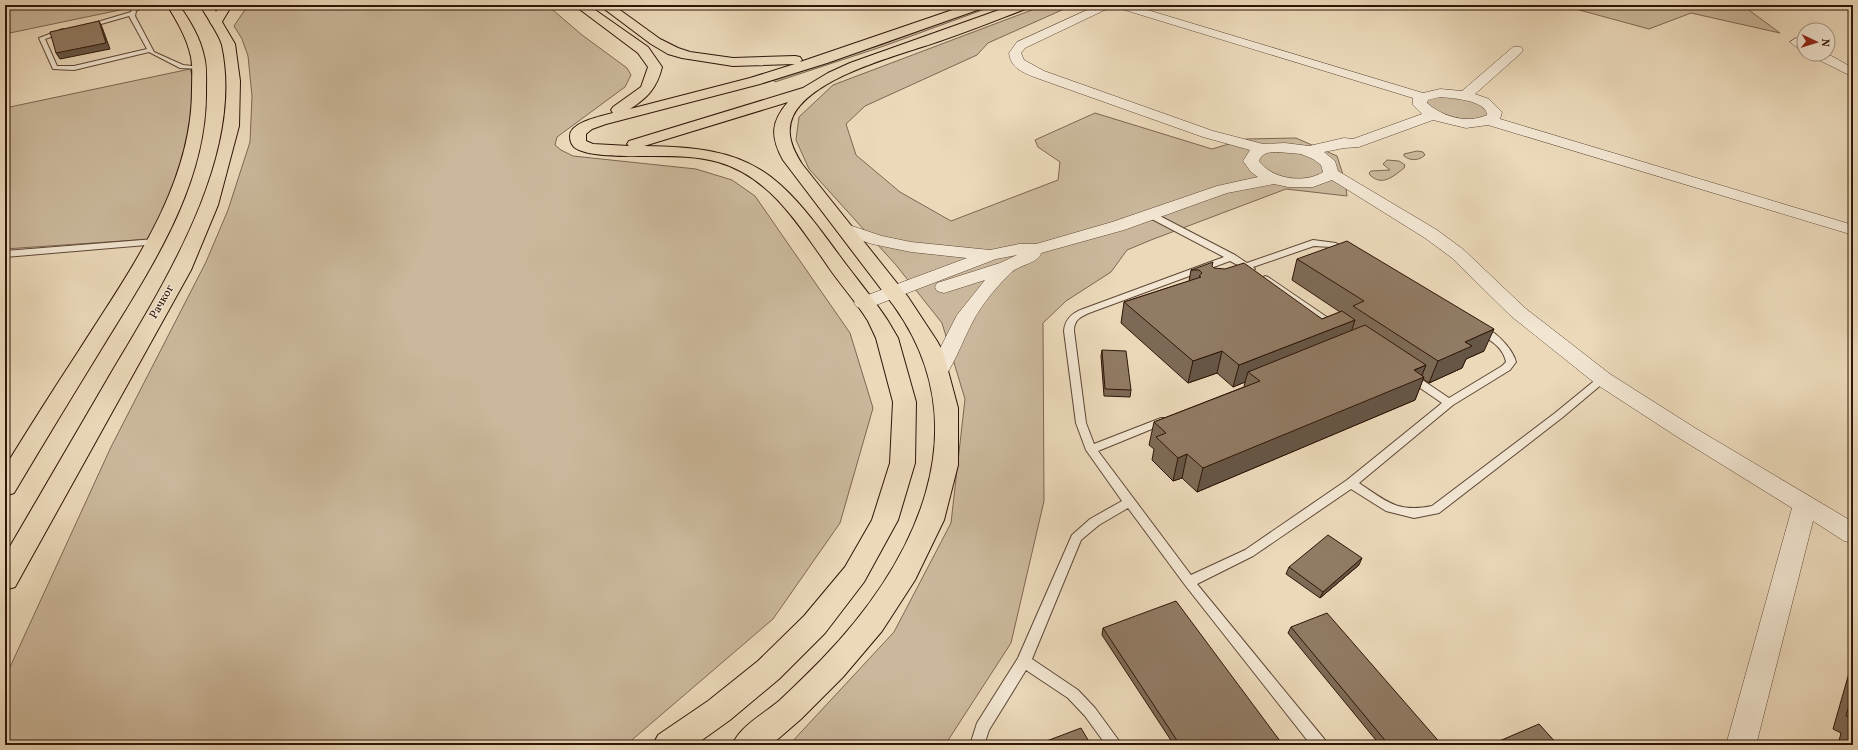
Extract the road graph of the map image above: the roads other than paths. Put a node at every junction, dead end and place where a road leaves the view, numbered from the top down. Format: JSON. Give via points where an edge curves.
{"nodes":[{"id":1,"x":143,"y":5,"type":"edge"},
{"id":2,"x":173,"y":5,"type":"edge"},
{"id":3,"x":206,"y":5,"type":"edge"},
{"id":4,"x":226,"y":5,"type":"edge"},
{"id":5,"x":580,"y":5,"type":"edge"},
{"id":6,"x":605,"y":5,"type":"edge"},
{"id":7,"x":980,"y":5,"type":"edge"},
{"id":8,"x":1024,"y":5,"type":"edge"},
{"id":9,"x":1107,"y":5,"type":"edge"},
{"id":10,"x":1125,"y":6,"type":"edge"},
{"id":11,"x":133,"y":13,"type":"junction"},
{"id":12,"x":216,"y":22,"type":"junction"},
{"id":13,"x":78,"y":28,"type":"edge"},
{"id":14,"x":71,"y":29,"type":"edge"},
{"id":15,"x":859,"y":48,"type":"junction"},
{"id":16,"x":151,"y":50,"type":"junction"},
{"id":17,"x":1517,"y":50,"type":"dead end"},
{"id":18,"x":1833,"y":62,"type":"edge"},
{"id":19,"x":199,"y":68,"type":"junction"},
{"id":20,"x":1853,"y":73,"type":"edge"},
{"id":21,"x":1045,"y":76,"type":"junction"},
{"id":22,"x":808,"y":90,"type":"junction"},
{"id":23,"x":1465,"y":95,"type":"junction"},
{"id":24,"x":1423,"y":97,"type":"junction"},
{"id":25,"x":1433,"y":115,"type":"junction"},
{"id":26,"x":1488,"y":120,"type":"junction"},
{"id":27,"x":601,"y":121,"type":"junction"},
{"id":28,"x":1354,"y":144,"type":"junction"},
{"id":29,"x":609,"y":150,"type":"junction"},
{"id":30,"x":1308,"y":151,"type":"junction"},
{"id":31,"x":1256,"y":157,"type":"junction"},
{"id":32,"x":1328,"y":166,"type":"junction"},
{"id":33,"x":1274,"y":179,"type":"junction"},
{"id":34,"x":1313,"y":182,"type":"junction"},
{"id":35,"x":1223,"y":189,"type":"junction"},
{"id":36,"x":1374,"y":200,"type":"junction"},
{"id":37,"x":1151,"y":215,"type":"junction"},
{"id":38,"x":846,"y":230,"type":"junction"},
{"id":39,"x":1853,"y":230,"type":"edge"},
{"id":40,"x":155,"y":242,"type":"junction"},
{"id":41,"x":1037,"y":249,"type":"junction"},
{"id":42,"x":5,"y":254,"type":"edge"},
{"id":43,"x":991,"y":255,"type":"junction"},
{"id":44,"x":1354,"y":256,"type":"edge"},
{"id":45,"x":1232,"y":257,"type":"junction"},
{"id":46,"x":1006,"y":267,"type":"junction"},
{"id":47,"x":1250,"y":268,"type":"junction"},
{"id":48,"x":1240,"y":275,"type":"edge"},
{"id":49,"x":1154,"y":286,"type":"junction"},
{"id":50,"x":1165,"y":294,"type":"edge"},
{"id":51,"x":898,"y":298,"type":"junction"},
{"id":52,"x":869,"y":309,"type":"junction"},
{"id":53,"x":1468,"y":324,"type":"edge"},
{"id":54,"x":1346,"y":333,"type":"edge"},
{"id":55,"x":939,"y":370,"type":"junction"},
{"id":56,"x":1404,"y":372,"type":"edge"},
{"id":57,"x":1603,"y":379,"type":"junction"},
{"id":58,"x":1449,"y":403,"type":"junction"},
{"id":59,"x":1178,"y":415,"type":"edge"},
{"id":60,"x":1091,"y":450,"type":"junction"},
{"id":61,"x":1351,"y":483,"type":"junction"},
{"id":62,"x":5,"y":487,"type":"edge"},
{"id":63,"x":1130,"y":502,"type":"junction"},
{"id":64,"x":1805,"y":505,"type":"junction"},
{"id":65,"x":1853,"y":534,"type":"edge"},
{"id":66,"x":5,"y":579,"type":"edge"},
{"id":67,"x":1189,"y":582,"type":"junction"},
{"id":68,"x":1024,"y":661,"type":"junction"},
{"id":69,"x":669,"y":745,"type":"edge"},
{"id":70,"x":748,"y":745,"type":"edge"},
{"id":71,"x":977,"y":745,"type":"edge"},
{"id":72,"x":1114,"y":745,"type":"edge"},
{"id":73,"x":1320,"y":745,"type":"edge"},
{"id":74,"x":1741,"y":745,"type":"edge"}],
"edges":[{"from":1,"to":11,"type":"lane"},
{"from":2,"to":19,"type":"main road","via":[[195,48]]},
{"from":3,"to":12,"type":"main road","name":"Рачког"},
{"from":4,"to":12,"type":"main road"},
{"from":5,"to":27,"type":"main road","via":[[643,50],[655,67],[652,82],[644,93]]},
{"from":6,"to":15,"type":"main road","via":[[657,42],[674,51],[694,56],[743,62],[792,60]]},
{"from":7,"to":15,"type":"main road"},
{"from":8,"to":22,"type":"main road","via":[[854,67]]},
{"from":9,"to":21,"type":"street","via":[[1021,45],[1015,53],[1017,62],[1022,67]]},
{"from":10,"to":21,"type":"street","via":[[1042,44],[1030,55],[1034,66]]},
{"from":10,"to":24,"type":"street"},
{"from":11,"to":13,"type":"lane"},
{"from":11,"to":16,"type":"lane","via":[[132,16]]},
{"from":12,"to":66,"type":"main road","name":"Рачког","via":[[228,44],[234,102],[226,150],[209,205],[181,270]]},
{"from":14,"to":16,"type":"lane","via":[[42,38],[55,68],[74,68]]},
{"from":15,"to":27,"type":"main road","via":[[755,81]]},
{"from":16,"to":19,"type":"lane","via":[[152,53],[182,67]]},
{"from":17,"to":23,"type":"street"},
{"from":18,"to":20,"type":"street"},
{"from":19,"to":40,"type":"main road","via":[[196,132],[181,182]]},
{"from":21,"to":31,"type":"street","via":[[1208,134]]},
{"from":22,"to":29,"type":"main road"},
{"from":22,"to":38,"type":"main road","via":[[787,113],[781,129],[783,145],[812,190]]},
{"from":23,"to":24,"type":"street","via":[[1440,93]]},
{"from":23,"to":26,"type":"street","via":[[1492,108],[1495,112],[1494,117]]},
{"from":24,"to":25,"type":"street","via":[[1419,100],[1420,105]]},
{"from":25,"to":26,"type":"street","via":[[1457,122]]},
{"from":25,"to":28,"type":"street"},
{"from":26,"to":39,"type":"street"},
{"from":27,"to":29,"type":"main road","via":[[582,129],[578,133],[578,141],[590,148]]},
{"from":28,"to":30,"type":"street","via":[[1344,143]]},
{"from":28,"to":32,"type":"street"},
{"from":29,"to":52,"type":"main road","via":[[702,154],[730,161],[759,174],[770,182],[798,213]]},
{"from":30,"to":31,"type":"street","via":[[1288,147]]},
{"from":30,"to":32,"type":"street"},
{"from":31,"to":33,"type":"street","via":[[1258,171]]},
{"from":31,"to":35,"type":"street","via":[[1227,182]]},
{"from":32,"to":34,"type":"street","via":[[1327,177]]},
{"from":32,"to":36,"type":"street"},
{"from":33,"to":34,"type":"street","via":[[1294,183]]},
{"from":33,"to":35,"type":"street"},
{"from":34,"to":36,"type":"street"},
{"from":35,"to":37,"type":"street"},
{"from":36,"to":57,"type":"street","via":[[1431,234],[1458,254],[1518,312]]},
{"from":37,"to":41,"type":"street"},
{"from":37,"to":45,"type":"lane"},
{"from":38,"to":43,"type":"street","via":[[916,248]]},
{"from":38,"to":51,"type":"main road"},
{"from":40,"to":42,"type":"lane"},
{"from":40,"to":62,"type":"main road","via":[[128,293]]},
{"from":41,"to":43,"type":"street","via":[[1019,249]]},
{"from":41,"to":46,"type":"street","via":[[1031,256]]},
{"from":43,"to":51,"type":"street"},
{"from":44,"to":47,"type":"lane","via":[[1333,246],[1318,243]]},
{"from":45,"to":47,"type":"lane"},
{"from":45,"to":49,"type":"lane"},
{"from":46,"to":51,"type":"street"},
{"from":46,"to":55,"type":"street","via":[[971,308],[948,358]]},
{"from":47,"to":48,"type":"lane"},
{"from":47,"to":54,"type":"lane"},
{"from":49,"to":50,"type":"lane"},
{"from":49,"to":60,"type":"lane","via":[[1086,311],[1073,318],[1069,324],[1081,423]]},
{"from":51,"to":52,"type":"street"},
{"from":51,"to":55,"type":"main road","via":[[924,335]]},
{"from":52,"to":69,"type":"main road","via":[[887,338],[895,361],[901,384],[905,428],[904,454],[899,478],[893,500],[875,541],[845,588],[803,639],[750,688]]},
{"from":53,"to":58,"type":"lane","via":[[1503,345],[1509,352],[1511,362],[1506,368]]},
{"from":55,"to":70,"type":"main road","via":[[946,401],[945,467],[930,519],[908,569],[882,608],[838,663],[775,724]]},
{"from":56,"to":58,"type":"lane"},
{"from":57,"to":61,"type":"lane","via":[[1435,510],[1414,514],[1386,507]]},
{"from":57,"to":64,"type":"street"},
{"from":58,"to":61,"type":"lane"},
{"from":59,"to":60,"type":"lane"},
{"from":60,"to":63,"type":"lane"},
{"from":61,"to":67,"type":"lane","via":[[1249,552]]},
{"from":63,"to":67,"type":"lane"},
{"from":63,"to":68,"type":"lane","via":[[1102,515],[1076,538]]},
{"from":64,"to":65,"type":"street"},
{"from":64,"to":74,"type":"street"},
{"from":67,"to":73,"type":"lane"},
{"from":68,"to":71,"type":"lane","via":[[982,728]]},
{"from":68,"to":72,"type":"lane","via":[[1073,694]]}]}
